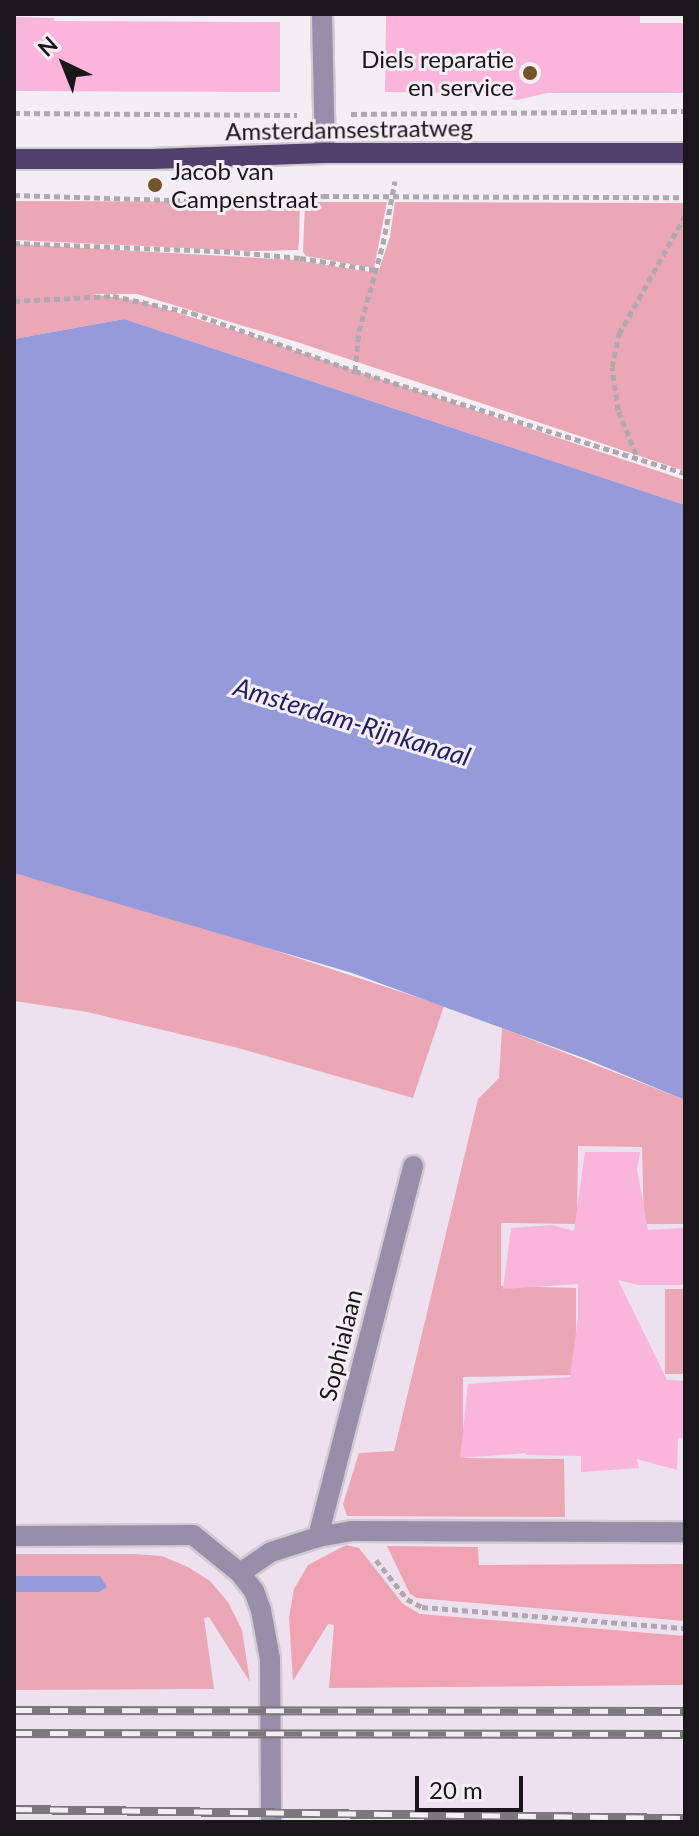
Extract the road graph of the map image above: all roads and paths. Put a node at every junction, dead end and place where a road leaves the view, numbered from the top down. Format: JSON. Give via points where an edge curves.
{"nodes":[{"id":1,"x":322,"y":14,"type":"edge"},
{"id":2,"x":685,"y":111,"type":"edge"},
{"id":3,"x":14,"y":113,"type":"edge"},
{"id":4,"x":322,"y":115,"type":"junction"},
{"id":5,"x":325,"y":153,"type":"junction"},
{"id":6,"x":685,"y":153,"type":"edge"},
{"id":7,"x":14,"y":159,"type":"edge"},
{"id":8,"x":155,"y":185,"type":"dead end"},
{"id":9,"x":14,"y":195,"type":"edge"},
{"id":10,"x":395,"y":196,"type":"junction"},
{"id":11,"x":685,"y":197,"type":"edge"},
{"id":12,"x":155,"y":199,"type":"junction"},
{"id":13,"x":685,"y":216,"type":"edge"},
{"id":14,"x":14,"y":243,"type":"edge"},
{"id":15,"x":376,"y":270,"type":"junction"},
{"id":16,"x":14,"y":301,"type":"edge"},
{"id":17,"x":355,"y":371,"type":"junction"},
{"id":18,"x":636,"y":455,"type":"junction"},
{"id":19,"x":685,"y":473,"type":"edge"},
{"id":20,"x":413,"y":1166,"type":"dead end"},
{"id":21,"x":352,"y":1531,"type":"junction"},
{"id":22,"x":685,"y":1532,"type":"edge"},
{"id":23,"x":14,"y":1536,"type":"edge"},
{"id":24,"x":318,"y":1537,"type":"junction"},
{"id":25,"x":240,"y":1573,"type":"junction"},
{"id":26,"x":685,"y":1628,"type":"edge"},
{"id":27,"x":271,"y":1822,"type":"edge"}],
"edges":[{"from":1,"to":4,"type":"street"},
{"from":2,"to":4,"type":"path","name":"Amsterdamsestraatweg"},
{"from":3,"to":4,"type":"path","name":"Amsterdamsestraatweg"},
{"from":4,"to":5,"type":"street"},
{"from":5,"to":6,"type":"main road","name":"Amsterdamsestraatweg"},
{"from":5,"to":7,"type":"main road","name":"Amsterdamsestraatweg"},
{"from":8,"to":12,"type":"path"},
{"from":9,"to":12,"type":"path"},
{"from":10,"to":11,"type":"path"},
{"from":10,"to":12,"type":"path"},
{"from":10,"to":15,"type":"path"},
{"from":13,"to":18,"type":"path","via":[[619,334],[612,367],[618,410]]},
{"from":14,"to":15,"type":"path","via":[[234,252]]},
{"from":15,"to":17,"type":"path","via":[[359,331]]},
{"from":16,"to":17,"type":"path","via":[[113,296],[192,313]]},
{"from":17,"to":18,"type":"path"},
{"from":18,"to":19,"type":"path"},
{"from":20,"to":24,"type":"street","name":"Sophialaan"},
{"from":21,"to":22,"type":"street"},
{"from":21,"to":24,"type":"street"},
{"from":21,"to":26,"type":"path","via":[[414,1605]]},
{"from":23,"to":25,"type":"street","via":[[193,1535]]},
{"from":24,"to":25,"type":"street","via":[[271,1552]]},
{"from":25,"to":27,"type":"street","via":[[261,1610],[270,1659]]}]}
